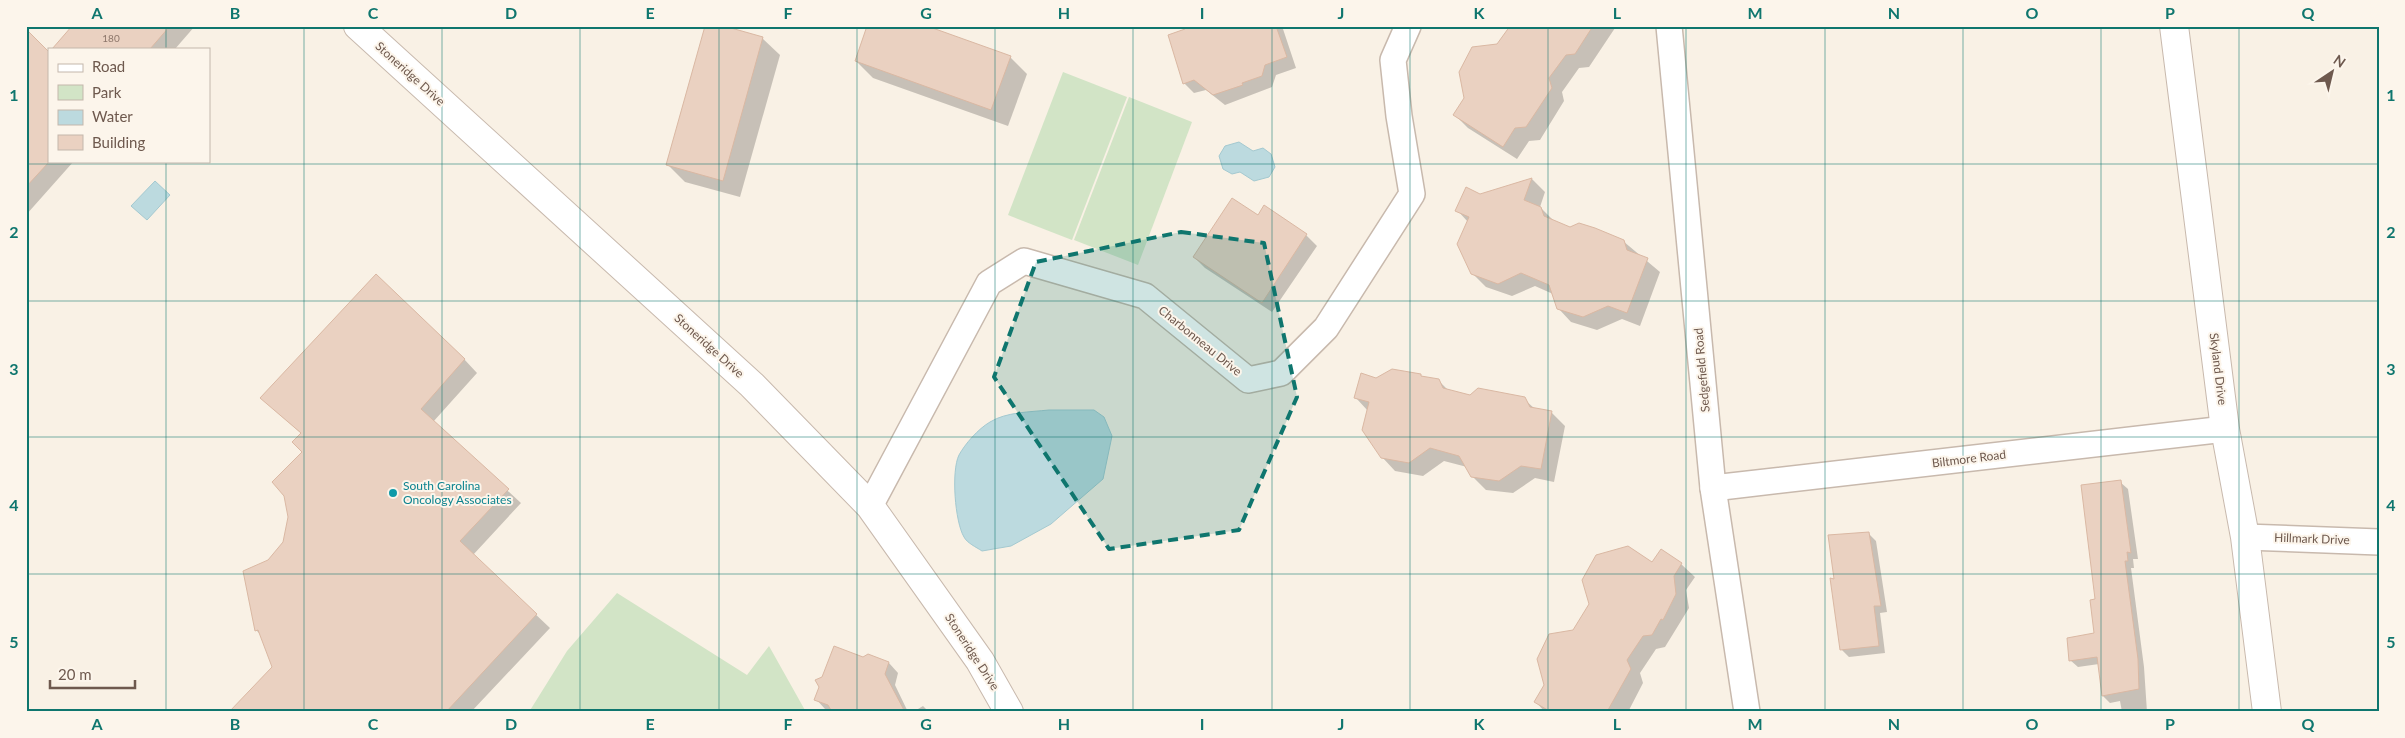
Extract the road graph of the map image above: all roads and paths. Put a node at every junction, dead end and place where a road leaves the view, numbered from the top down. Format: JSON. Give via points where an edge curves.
{"nodes":[{"id":1,"x":358,"y":26,"type":"edge"},
{"id":2,"x":1408,"y":26,"type":"edge"},
{"id":3,"x":1669,"y":26,"type":"edge"},
{"id":4,"x":2174,"y":26,"type":"edge"},
{"id":5,"x":2225,"y":429,"type":"junction"},
{"id":6,"x":1713,"y":488,"type":"junction"},
{"id":7,"x":870,"y":506,"type":"junction"},
{"id":8,"x":2245,"y":537,"type":"junction"},
{"id":9,"x":2379,"y":542,"type":"edge"},
{"id":10,"x":1009,"y":712,"type":"edge"},
{"id":11,"x":1747,"y":712,"type":"edge"},
{"id":12,"x":2267,"y":712,"type":"edge"}],
"edges":[{"from":1,"to":7,"type":"street","name":"Stoneridge Drive","via":[[752,385]]},
{"from":2,"to":7,"type":"street","name":"Charbonneau Drive","via":[[1393,60],[1412,194],[1326,328],[1281,373],[1248,380],[1145,296],[1024,261],[989,283]]},
{"from":3,"to":6,"type":"street","name":"Sedgefield Road"},
{"from":4,"to":5,"type":"street","name":"Skyland Drive"},
{"from":5,"to":6,"type":"street","name":"Biltmore Road"},
{"from":5,"to":8,"type":"street","name":"Skyland Drive"},
{"from":6,"to":11,"type":"street","name":"Sedgefield Road"},
{"from":7,"to":10,"type":"street","name":"Stoneridge Drive","via":[[980,661]]},
{"from":8,"to":9,"type":"street","name":"Hillmark Drive"},
{"from":8,"to":12,"type":"street","name":"Skyland Drive"}]}
